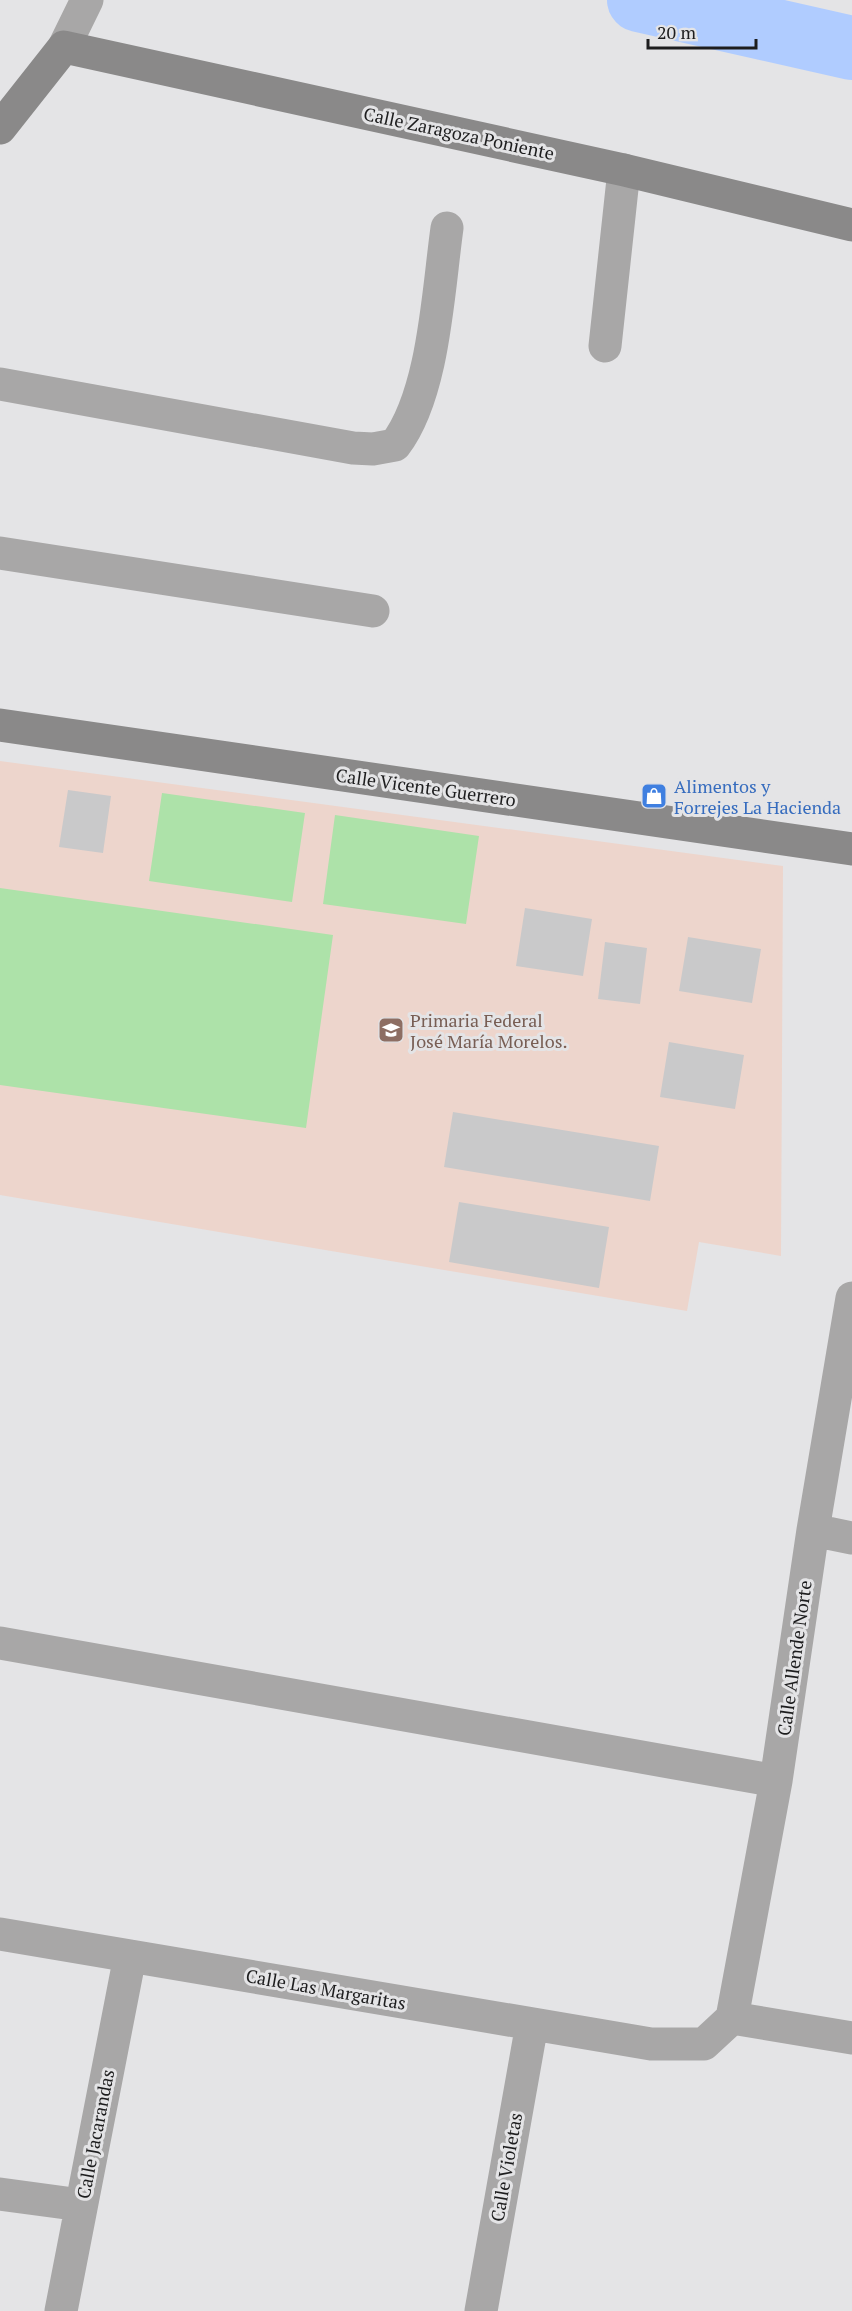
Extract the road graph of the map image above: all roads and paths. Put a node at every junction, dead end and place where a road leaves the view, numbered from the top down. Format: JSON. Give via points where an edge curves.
{"nodes":[{"id":1,"x":87,"y":0,"type":"edge"},
{"id":2,"x":64,"y":47,"type":"junction"},
{"id":3,"x":0,"y":128,"type":"edge"},
{"id":4,"x":624,"y":170,"type":"junction"},
{"id":5,"x":852,"y":225,"type":"edge"},
{"id":6,"x":447,"y":228,"type":"dead end"},
{"id":7,"x":605,"y":346,"type":"dead end"},
{"id":8,"x":0,"y":384,"type":"edge"},
{"id":9,"x":0,"y":553,"type":"edge"},
{"id":10,"x":373,"y":611,"type":"dead end"},
{"id":11,"x":0,"y":725,"type":"edge"},
{"id":12,"x":852,"y":849,"type":"edge"},
{"id":13,"x":852,"y":1298,"type":"edge"},
{"id":14,"x":813,"y":1530,"type":"junction"},
{"id":15,"x":852,"y":1538,"type":"edge"},
{"id":16,"x":0,"y":1643,"type":"edge"},
{"id":17,"x":776,"y":1781,"type":"junction"},
{"id":18,"x":0,"y":1934,"type":"edge"},
{"id":19,"x":130,"y":1956,"type":"junction"},
{"id":20,"x":732,"y":2018,"type":"junction"},
{"id":21,"x":532,"y":2024,"type":"junction"},
{"id":22,"x":852,"y":2038,"type":"edge"},
{"id":23,"x":0,"y":2194,"type":"edge"},
{"id":24,"x":81,"y":2205,"type":"junction"},
{"id":25,"x":61,"y":2311,"type":"edge"},
{"id":26,"x":481,"y":2311,"type":"edge"}],
"edges":[{"from":1,"to":2,"type":"street"},
{"from":2,"to":3,"type":"street"},
{"from":2,"to":4,"type":"street","name":"Calle Zaragoza Poniente"},
{"from":4,"to":5,"type":"street","name":"Calle Zaragoza Poniente"},
{"from":4,"to":7,"type":"street"},
{"from":6,"to":8,"type":"street","via":[[423,381],[406,430],[395,445],[353,448]]},
{"from":9,"to":10,"type":"street"},
{"from":11,"to":12,"type":"street","name":"Calle Vicente Guerrero"},
{"from":13,"to":14,"type":"street","name":"Calle Allende Norte"},
{"from":14,"to":15,"type":"street"},
{"from":14,"to":17,"type":"street","name":"Calle Allende Norte"},
{"from":16,"to":17,"type":"street"},
{"from":17,"to":20,"type":"street","name":"Calle Allende Norte"},
{"from":18,"to":19,"type":"street","name":"Calle Las Margaritas"},
{"from":19,"to":21,"type":"street","name":"Calle Las Margaritas"},
{"from":19,"to":24,"type":"street","name":"Calle Jacarandas"},
{"from":20,"to":21,"type":"street","name":"Calle Las Margaritas","via":[[704,2044],[651,2044]]},
{"from":20,"to":22,"type":"street"},
{"from":21,"to":26,"type":"street","name":"Calle Violetas"},
{"from":23,"to":24,"type":"street"},
{"from":24,"to":25,"type":"street","name":"Calle Jacarandas"}]}
